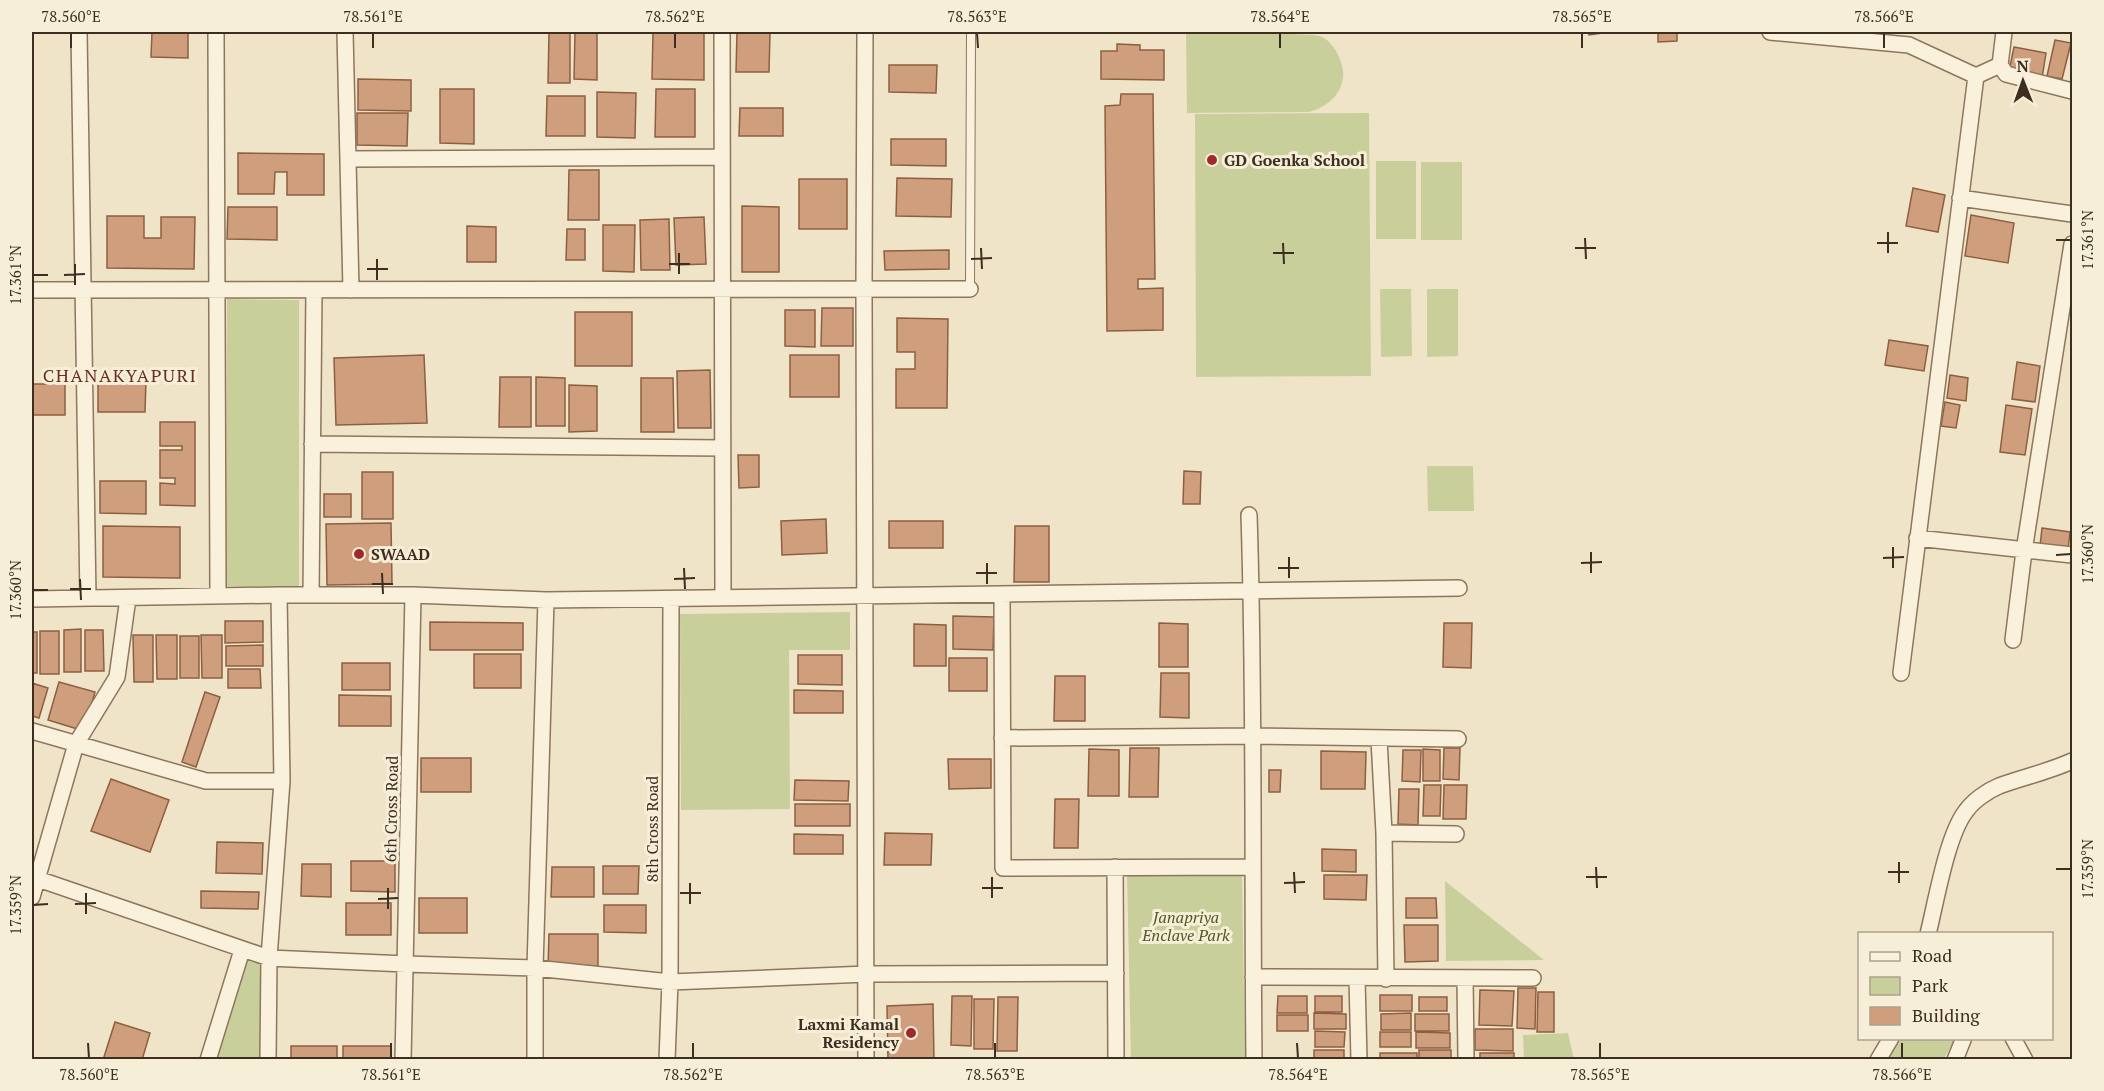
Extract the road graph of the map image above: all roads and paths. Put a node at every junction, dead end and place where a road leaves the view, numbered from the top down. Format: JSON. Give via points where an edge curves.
{"nodes":[{"id":1,"x":79,"y":32,"type":"edge"},
{"id":2,"x":216,"y":32,"type":"edge"},
{"id":3,"x":345,"y":32,"type":"edge"},
{"id":4,"x":722,"y":32,"type":"edge"},
{"id":5,"x":865,"y":32,"type":"edge"},
{"id":6,"x":970,"y":32,"type":"edge"},
{"id":7,"x":1770,"y":32,"type":"edge"},
{"id":8,"x":2004,"y":32,"type":"edge"},
{"id":9,"x":2000,"y":64,"type":"junction"},
{"id":10,"x":1976,"y":76,"type":"junction"},
{"id":11,"x":2073,"y":91,"type":"edge"},
{"id":12,"x":722,"y":157,"type":"junction"},
{"id":13,"x":349,"y":159,"type":"junction"},
{"id":14,"x":1960,"y":198,"type":"junction"},
{"id":15,"x":2073,"y":214,"type":"edge"},
{"id":16,"x":2073,"y":244,"type":"edge"},
{"id":17,"x":864,"y":289,"type":"junction"},
{"id":18,"x":970,"y":289,"type":"joint"},
{"id":19,"x":32,"y":290,"type":"edge"},
{"id":20,"x":84,"y":290,"type":"junction"},
{"id":21,"x":217,"y":290,"type":"junction"},
{"id":22,"x":314,"y":290,"type":"junction"},
{"id":23,"x":351,"y":290,"type":"junction"},
{"id":24,"x":724,"y":290,"type":"junction"},
{"id":25,"x":312,"y":444,"type":"junction"},
{"id":26,"x":722,"y":448,"type":"junction"},
{"id":27,"x":1249,"y":515,"type":"dead end"},
{"id":28,"x":1917,"y":538,"type":"junction"},
{"id":29,"x":2024,"y":551,"type":"junction"},
{"id":30,"x":2073,"y":555,"type":"edge"},
{"id":31,"x":1459,"y":588,"type":"dead end"},
{"id":32,"x":1252,"y":592,"type":"junction"},
{"id":33,"x":279,"y":595,"type":"junction"},
{"id":34,"x":311,"y":595,"type":"junction"},
{"id":35,"x":413,"y":595,"type":"junction"},
{"id":36,"x":1002,"y":595,"type":"junction"},
{"id":37,"x":218,"y":596,"type":"junction"},
{"id":38,"x":866,"y":596,"type":"junction"},
{"id":39,"x":88,"y":598,"type":"junction"},
{"id":40,"x":128,"y":598,"type":"junction"},
{"id":41,"x":723,"y":598,"type":"junction"},
{"id":42,"x":32,"y":599,"type":"edge"},
{"id":43,"x":671,"y":599,"type":"junction"},
{"id":44,"x":546,"y":600,"type":"junction"},
{"id":45,"x":2013,"y":640,"type":"dead end"},
{"id":46,"x":1901,"y":673,"type":"dead end"},
{"id":47,"x":32,"y":731,"type":"edge"},
{"id":48,"x":1254,"y":736,"type":"junction"},
{"id":49,"x":1002,"y":738,"type":"junction"},
{"id":50,"x":1379,"y":738,"type":"junction"},
{"id":51,"x":1458,"y":739,"type":"dead end"},
{"id":52,"x":76,"y":744,"type":"junction"},
{"id":53,"x":2073,"y":761,"type":"edge"},
{"id":54,"x":282,"y":781,"type":"junction"},
{"id":55,"x":1384,"y":834,"type":"junction"},
{"id":56,"x":1456,"y":834,"type":"dead end"},
{"id":57,"x":1115,"y":867,"type":"junction"},
{"id":58,"x":1252,"y":867,"type":"junction"},
{"id":59,"x":34,"y":878,"type":"edge"},
{"id":60,"x":32,"y":897,"type":"edge"},
{"id":61,"x":1932,"y":931,"type":"edge"},
{"id":62,"x":242,"y":950,"type":"junction"},
{"id":63,"x":269,"y":958,"type":"junction"},
{"id":64,"x":406,"y":964,"type":"junction"},
{"id":65,"x":536,"y":968,"type":"junction"},
{"id":66,"x":1116,"y":973,"type":"junction"},
{"id":67,"x":867,"y":974,"type":"junction"},
{"id":68,"x":1253,"y":977,"type":"junction"},
{"id":69,"x":1357,"y":978,"type":"junction"},
{"id":70,"x":1465,"y":978,"type":"junction"},
{"id":71,"x":1533,"y":978,"type":"dead end"},
{"id":72,"x":1386,"y":979,"type":"junction"},
{"id":73,"x":670,"y":982,"type":"junction"},
{"id":74,"x":1890,"y":1040,"type":"edge"},
{"id":75,"x":1963,"y":1040,"type":"edge"},
{"id":76,"x":2014,"y":1040,"type":"edge"},
{"id":77,"x":208,"y":1059,"type":"edge"},
{"id":78,"x":268,"y":1059,"type":"edge"},
{"id":79,"x":403,"y":1059,"type":"edge"},
{"id":80,"x":535,"y":1059,"type":"edge"},
{"id":81,"x":667,"y":1059,"type":"edge"},
{"id":82,"x":866,"y":1059,"type":"edge"},
{"id":83,"x":1116,"y":1059,"type":"edge"},
{"id":84,"x":1254,"y":1059,"type":"edge"},
{"id":85,"x":1359,"y":1059,"type":"edge"},
{"id":86,"x":1466,"y":1059,"type":"edge"},
{"id":87,"x":1878,"y":1059,"type":"edge"},
{"id":88,"x":1955,"y":1059,"type":"edge"},
{"id":89,"x":2025,"y":1059,"type":"edge"}],
"edges":[{"from":1,"to":20,"type":"street"},
{"from":2,"to":21,"type":"street"},
{"from":3,"to":13,"type":"street"},
{"from":4,"to":12,"type":"street"},
{"from":5,"to":17,"type":"street"},
{"from":6,"to":18,"type":"lane"},
{"from":7,"to":10,"type":"street","via":[[1908,45]]},
{"from":8,"to":9,"type":"street"},
{"from":9,"to":10,"type":"street"},
{"from":9,"to":11,"type":"street","via":[[2006,75]]},
{"from":10,"to":14,"type":"street"},
{"from":12,"to":13,"type":"street"},
{"from":12,"to":24,"type":"street"},
{"from":13,"to":23,"type":"street"},
{"from":14,"to":15,"type":"street"},
{"from":14,"to":28,"type":"street"},
{"from":16,"to":29,"type":"street"},
{"from":17,"to":18,"type":"street"},
{"from":17,"to":24,"type":"street"},
{"from":17,"to":38,"type":"street"},
{"from":19,"to":20,"type":"street"},
{"from":20,"to":21,"type":"street"},
{"from":20,"to":39,"type":"street"},
{"from":21,"to":22,"type":"street"},
{"from":21,"to":37,"type":"street"},
{"from":22,"to":23,"type":"street"},
{"from":22,"to":25,"type":"street"},
{"from":23,"to":24,"type":"street"},
{"from":24,"to":26,"type":"street"},
{"from":25,"to":26,"type":"street"},
{"from":25,"to":34,"type":"street"},
{"from":26,"to":41,"type":"street"},
{"from":27,"to":32,"type":"street"},
{"from":28,"to":29,"type":"street"},
{"from":28,"to":46,"type":"street"},
{"from":29,"to":30,"type":"street"},
{"from":29,"to":45,"type":"street"},
{"from":31,"to":32,"type":"street"},
{"from":32,"to":36,"type":"street"},
{"from":32,"to":48,"type":"street"},
{"from":33,"to":34,"type":"street"},
{"from":33,"to":37,"type":"street"},
{"from":33,"to":54,"type":"street"},
{"from":34,"to":35,"type":"street"},
{"from":35,"to":44,"type":"street"},
{"from":35,"to":64,"type":"street","name":"6th Cross Road"},
{"from":36,"to":38,"type":"street"},
{"from":36,"to":49,"type":"street"},
{"from":37,"to":40,"type":"street"},
{"from":38,"to":41,"type":"street"},
{"from":38,"to":67,"type":"street"},
{"from":39,"to":40,"type":"street"},
{"from":39,"to":42,"type":"street"},
{"from":40,"to":52,"type":"street","via":[[117,677]]},
{"from":41,"to":43,"type":"street"},
{"from":43,"to":44,"type":"street"},
{"from":43,"to":73,"type":"street","name":"8th Cross Road"},
{"from":44,"to":65,"type":"street"},
{"from":47,"to":52,"type":"street"},
{"from":48,"to":49,"type":"street"},
{"from":48,"to":50,"type":"street"},
{"from":48,"to":58,"type":"street"},
{"from":49,"to":57,"type":"street","via":[[1003,868]]},
{"from":50,"to":51,"type":"street"},
{"from":50,"to":55,"type":"street"},
{"from":52,"to":54,"type":"street","via":[[206,781]]},
{"from":52,"to":59,"type":"street"},
{"from":53,"to":61,"type":"street","via":[[1997,787],[1965,811],[1956,829]]},
{"from":54,"to":63,"type":"street"},
{"from":55,"to":56,"type":"street"},
{"from":55,"to":72,"type":"street"},
{"from":57,"to":58,"type":"street"},
{"from":57,"to":66,"type":"street"},
{"from":58,"to":68,"type":"street"},
{"from":59,"to":60,"type":"street"},
{"from":59,"to":62,"type":"street"},
{"from":62,"to":63,"type":"street"},
{"from":62,"to":77,"type":"street"},
{"from":63,"to":64,"type":"street"},
{"from":63,"to":78,"type":"street"},
{"from":64,"to":65,"type":"street"},
{"from":64,"to":79,"type":"street","name":"6th Cross Road"},
{"from":65,"to":73,"type":"street"},
{"from":65,"to":80,"type":"street"},
{"from":66,"to":67,"type":"street"},
{"from":66,"to":83,"type":"street"},
{"from":67,"to":73,"type":"street"},
{"from":67,"to":82,"type":"street"},
{"from":68,"to":69,"type":"street"},
{"from":68,"to":84,"type":"street"},
{"from":69,"to":72,"type":"street"},
{"from":69,"to":85,"type":"street"},
{"from":70,"to":71,"type":"street"},
{"from":70,"to":72,"type":"street"},
{"from":70,"to":86,"type":"street"},
{"from":73,"to":81,"type":"street","name":"8th Cross Road"},
{"from":74,"to":87,"type":"street"},
{"from":75,"to":88,"type":"street"},
{"from":76,"to":89,"type":"street"}]}
